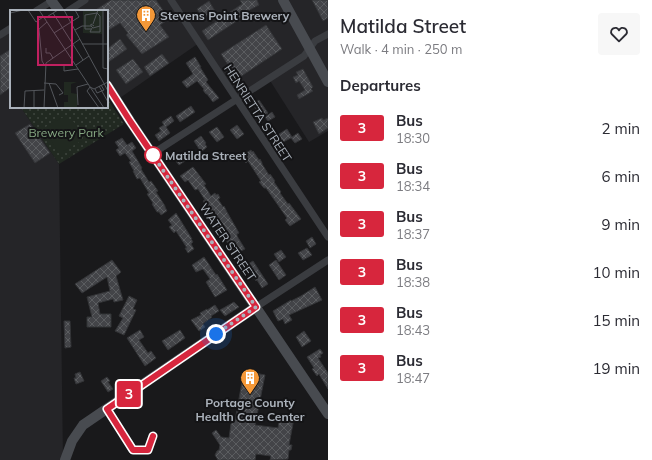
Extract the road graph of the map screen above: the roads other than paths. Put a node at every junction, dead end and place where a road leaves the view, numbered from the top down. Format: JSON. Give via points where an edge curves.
{"nodes":[{"id":1,"x":52,"y":0,"type":"edge"},
{"id":2,"x":85,"y":0,"type":"edge"},
{"id":3,"x":171,"y":0,"type":"edge"},
{"id":4,"x":283,"y":0,"type":"edge"},
{"id":5,"x":37,"y":10,"type":"edge"},
{"id":6,"x":58,"y":10,"type":"edge"},
{"id":7,"x":70,"y":10,"type":"edge"},
{"id":8,"x":10,"y":29,"type":"edge"},
{"id":9,"x":328,"y":34,"type":"edge"},
{"id":10,"x":0,"y":35,"type":"edge"},
{"id":11,"x":310,"y":48,"type":"junction"},
{"id":12,"x":328,"y":82,"type":"edge"},
{"id":13,"x":108,"y":87,"type":"edge"},
{"id":14,"x":236,"y":100,"type":"junction"},
{"id":15,"x":152,"y":154,"type":"junction"},
{"id":16,"x":328,"y":237,"type":"edge"},
{"id":17,"x":328,"y":260,"type":"edge"},
{"id":18,"x":256,"y":307,"type":"junction"},
{"id":19,"x":328,"y":414,"type":"edge"},
{"id":20,"x":65,"y":460,"type":"edge"}],
"edges":[{"from":1,"to":5,"type":"street"},
{"from":1,"to":6,"type":"street"},
{"from":2,"to":7,"type":"street"},
{"from":3,"to":14,"type":"street","name":"HENRIETTA STREET"},
{"from":4,"to":11,"type":"street"},
{"from":8,"to":10,"type":"street"},
{"from":9,"to":11,"type":"street","via":[[315,41]]},
{"from":11,"to":12,"type":"street"},
{"from":11,"to":14,"type":"street","via":[[304,56]]},
{"from":13,"to":15,"type":"street","name":"WATER STREET"},
{"from":14,"to":15,"type":"street"},
{"from":14,"to":16,"type":"street","name":"HENRIETTA STREET"},
{"from":15,"to":18,"type":"street","name":"WATER STREET"},
{"from":17,"to":18,"type":"street"},
{"from":18,"to":19,"type":"street","name":"WATER STREET"},
{"from":18,"to":20,"type":"street","via":[[83,425],[72,441]]}]}
